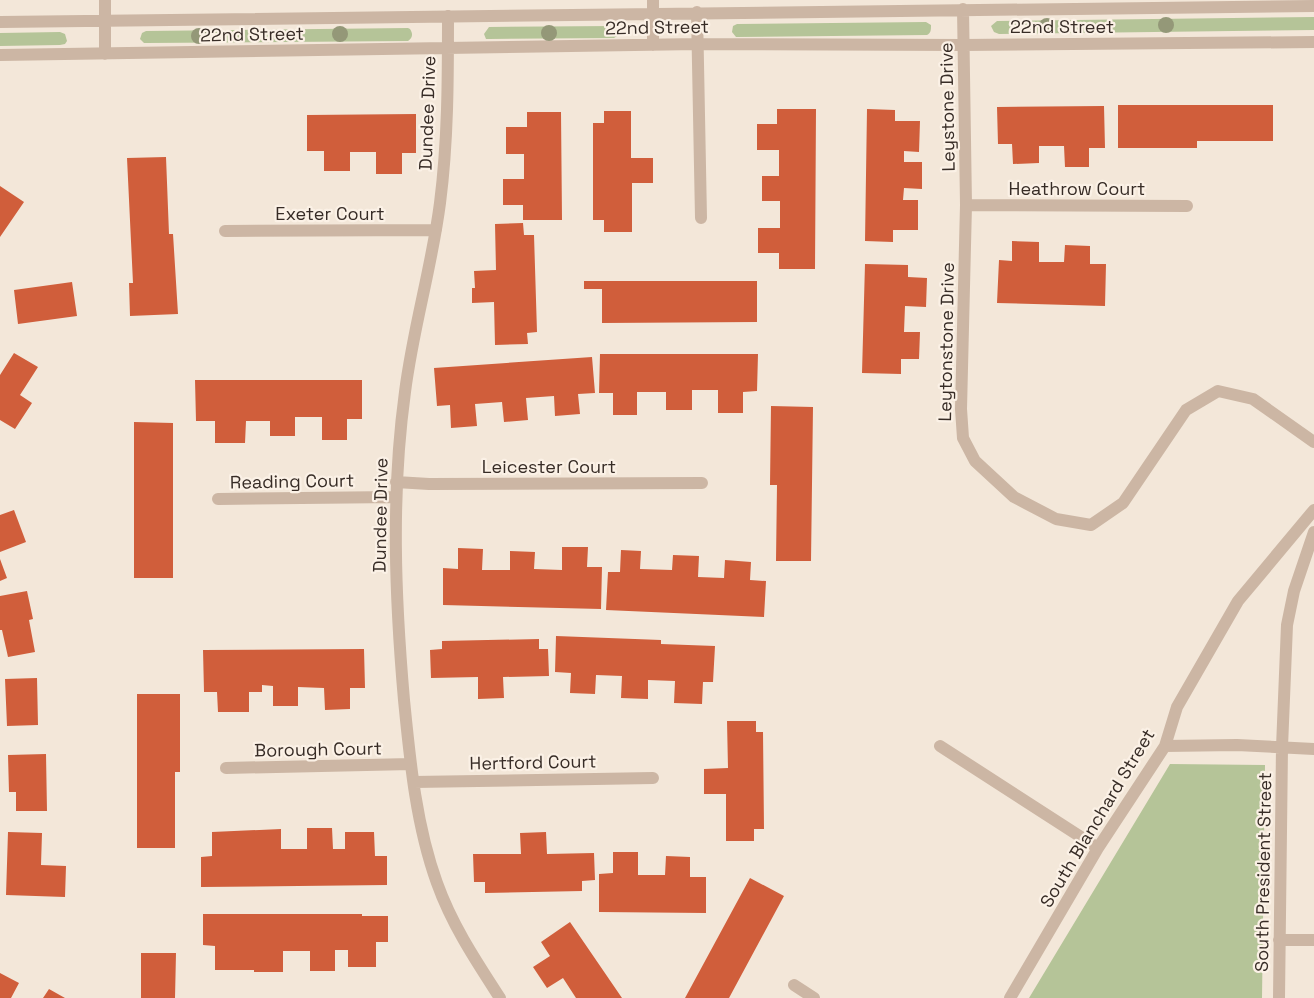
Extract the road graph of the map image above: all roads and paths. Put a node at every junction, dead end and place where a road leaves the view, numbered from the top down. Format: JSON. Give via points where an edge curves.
{"nodes":[{"id":1,"x":105,"y":0,"type":"edge"},
{"id":2,"x":653,"y":6,"type":"edge"},
{"id":3,"x":1314,"y":6,"type":"edge"},
{"id":4,"x":963,"y":9,"type":"junction"},
{"id":5,"x":697,"y":12,"type":"junction"},
{"id":6,"x":448,"y":16,"type":"junction"},
{"id":7,"x":105,"y":20,"type":"junction"},
{"id":8,"x":0,"y":22,"type":"edge"},
{"id":9,"x":1314,"y":42,"type":"edge"},
{"id":10,"x":697,"y":44,"type":"junction"},
{"id":11,"x":652,"y":45,"type":"junction"},
{"id":12,"x":963,"y":45,"type":"junction"},
{"id":13,"x":448,"y":48,"type":"junction"},
{"id":14,"x":105,"y":54,"type":"junction"},
{"id":15,"x":0,"y":56,"type":"edge"},
{"id":16,"x":966,"y":205,"type":"junction"},
{"id":17,"x":1187,"y":206,"type":"dead end"},
{"id":18,"x":701,"y":218,"type":"dead end"},
{"id":19,"x":436,"y":230,"type":"junction"},
{"id":20,"x":226,"y":231,"type":"dead end"},
{"id":21,"x":1314,"y":442,"type":"edge"},
{"id":22,"x":396,"y":482,"type":"junction"},
{"id":23,"x":702,"y":483,"type":"dead end"},
{"id":24,"x":396,"y":497,"type":"junction"},
{"id":25,"x":218,"y":500,"type":"dead end"},
{"id":26,"x":1314,"y":510,"type":"edge"},
{"id":27,"x":1314,"y":532,"type":"edge"},
{"id":28,"x":940,"y":746,"type":"dead end"},
{"id":29,"x":1165,"y":746,"type":"junction"},
{"id":30,"x":1282,"y":747,"type":"junction"},
{"id":31,"x":1314,"y":749,"type":"edge"},
{"id":32,"x":411,"y":764,"type":"junction"},
{"id":33,"x":226,"y":768,"type":"dead end"},
{"id":34,"x":653,"y":778,"type":"dead end"},
{"id":35,"x":414,"y":782,"type":"junction"},
{"id":36,"x":1098,"y":848,"type":"junction"},
{"id":37,"x":1279,"y":940,"type":"junction"},
{"id":38,"x":1314,"y":940,"type":"edge"},
{"id":39,"x":794,"y":985,"type":"dead end"},
{"id":40,"x":500,"y":998,"type":"edge"},
{"id":41,"x":814,"y":998,"type":"edge"},
{"id":42,"x":1010,"y":998,"type":"edge"},
{"id":43,"x":1279,"y":998,"type":"edge"}],
"edges":[{"from":1,"to":7,"type":"street"},
{"from":2,"to":5,"type":"street","name":"22nd Street"},
{"from":2,"to":6,"type":"street","name":"22nd Street"},
{"from":2,"to":11,"type":"street"},
{"from":3,"to":4,"type":"street","name":"22nd Street"},
{"from":4,"to":5,"type":"street","name":"22nd Street"},
{"from":4,"to":12,"type":"street","name":"Leystone Drive"},
{"from":5,"to":10,"type":"street"},
{"from":6,"to":7,"type":"street","name":"22nd Street"},
{"from":6,"to":13,"type":"street","name":"Dundee Drive"},
{"from":7,"to":8,"type":"street","name":"22nd Street"},
{"from":7,"to":14,"type":"street"},
{"from":9,"to":12,"type":"street","name":"22nd Street"},
{"from":10,"to":11,"type":"street","name":"22nd Street"},
{"from":10,"to":12,"type":"street","name":"22nd Street"},
{"from":10,"to":18,"type":"street"},
{"from":11,"to":13,"type":"street","name":"22nd Street"},
{"from":12,"to":16,"type":"street","name":"Leystone Drive"},
{"from":13,"to":14,"type":"street","name":"22nd Street"},
{"from":13,"to":19,"type":"street","name":"Dundee Drive","via":[[444,159]]},
{"from":14,"to":15,"type":"street","name":"22nd Street"},
{"from":16,"to":17,"type":"street","name":"Heathrow Court"},
{"from":16,"to":21,"type":"street","name":"Leytonstone Drive","via":[[963,438],[975,461],[1014,497],[1056,519],[1091,525],[1123,503],[1186,410],[1218,391],[1253,399]]},
{"from":19,"to":20,"type":"street","name":"Exeter Court"},
{"from":19,"to":22,"type":"street","name":"Dundee Drive","via":[[405,391]]},
{"from":22,"to":23,"type":"street","name":"Leicester Court"},
{"from":22,"to":24,"type":"street","name":"Dundee Drive"},
{"from":24,"to":25,"type":"street","name":"Reading Court"},
{"from":24,"to":32,"type":"street","name":"Dundee Drive","via":[[399,642]]},
{"from":26,"to":29,"type":"street","name":"South Blanchard Street","via":[[1238,601],[1177,707]]},
{"from":27,"to":30,"type":"street","name":"South President Street","via":[[1294,591],[1287,625]]},
{"from":28,"to":36,"type":"street"},
{"from":29,"to":30,"type":"street","name":"South President Street"},
{"from":29,"to":36,"type":"street","name":"South Blanchard Street"},
{"from":30,"to":31,"type":"street"},
{"from":30,"to":37,"type":"street","name":"South President Street"},
{"from":32,"to":33,"type":"street","name":"Borough Court"},
{"from":32,"to":35,"type":"street","name":"Dundee Drive"},
{"from":34,"to":35,"type":"street","name":"Hertford Court"},
{"from":35,"to":40,"type":"street","name":"Dundee Drive","via":[[436,883],[458,932]]},
{"from":36,"to":42,"type":"street","name":"South Blanchard Street"},
{"from":37,"to":38,"type":"street"},
{"from":37,"to":43,"type":"street","name":"South President Street"},
{"from":39,"to":41,"type":"street"}]}
